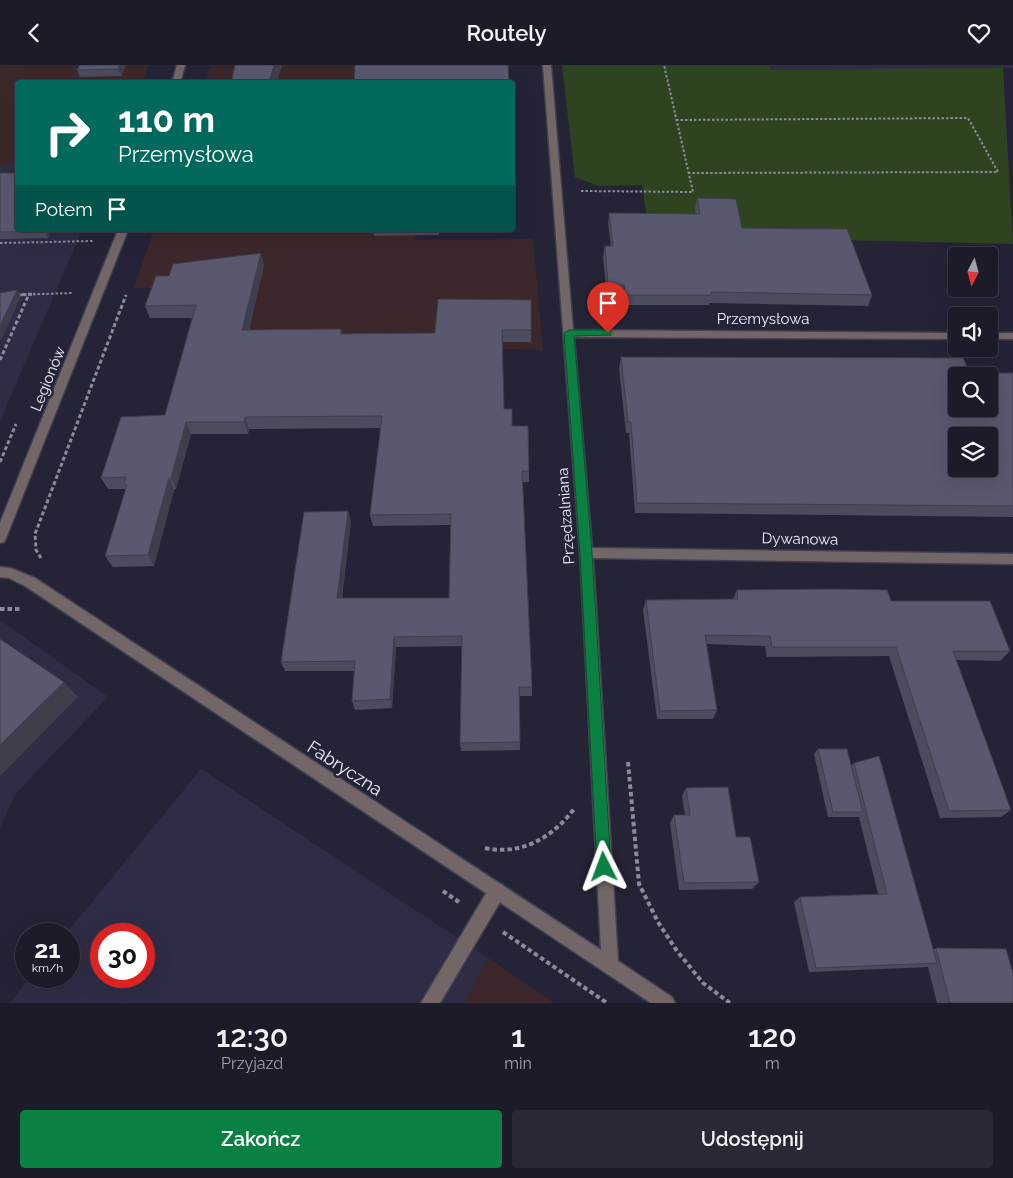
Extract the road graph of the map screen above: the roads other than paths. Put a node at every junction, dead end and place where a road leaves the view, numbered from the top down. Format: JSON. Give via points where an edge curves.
{"nodes":[{"id":1,"x":181,"y":65,"type":"edge"},
{"id":2,"x":547,"y":65,"type":"edge"},
{"id":3,"x":177,"y":80,"type":"edge"},
{"id":4,"x":122,"y":232,"type":"edge"},
{"id":5,"x":569,"y":333,"type":"junction"},
{"id":6,"x":948,"y":336,"type":"edge"},
{"id":7,"x":998,"y":336,"type":"edge"},
{"id":8,"x":1013,"y":336,"type":"edge"},
{"id":9,"x":0,"y":538,"type":"edge"},
{"id":10,"x":586,"y":553,"type":"junction"},
{"id":11,"x":1013,"y":559,"type":"edge"},
{"id":12,"x":0,"y":572,"type":"edge"},
{"id":13,"x":497,"y":891,"type":"junction"},
{"id":14,"x":610,"y":965,"type":"junction"},
{"id":15,"x":430,"y":1003,"type":"edge"},
{"id":16,"x":666,"y":1003,"type":"edge"}],
"edges":[{"from":1,"to":3,"type":"street"},
{"from":2,"to":5,"type":"street","name":"Przędzalniana"},
{"from":4,"to":9,"type":"street","name":"Legionów"},
{"from":5,"to":6,"type":"street","name":"Przemysłowa"},
{"from":5,"to":10,"type":"street","name":"Przędzalniana"},
{"from":7,"to":8,"type":"street"},
{"from":10,"to":11,"type":"street","name":"Dywanowa"},
{"from":10,"to":14,"type":"street","name":"Przędzalniana"},
{"from":12,"to":13,"type":"street","name":"Fabryczna","via":[[30,582]]},
{"from":13,"to":14,"type":"street","name":"Fabryczna"},
{"from":13,"to":15,"type":"street"},
{"from":14,"to":16,"type":"street","name":"Fabryczna"}]}
